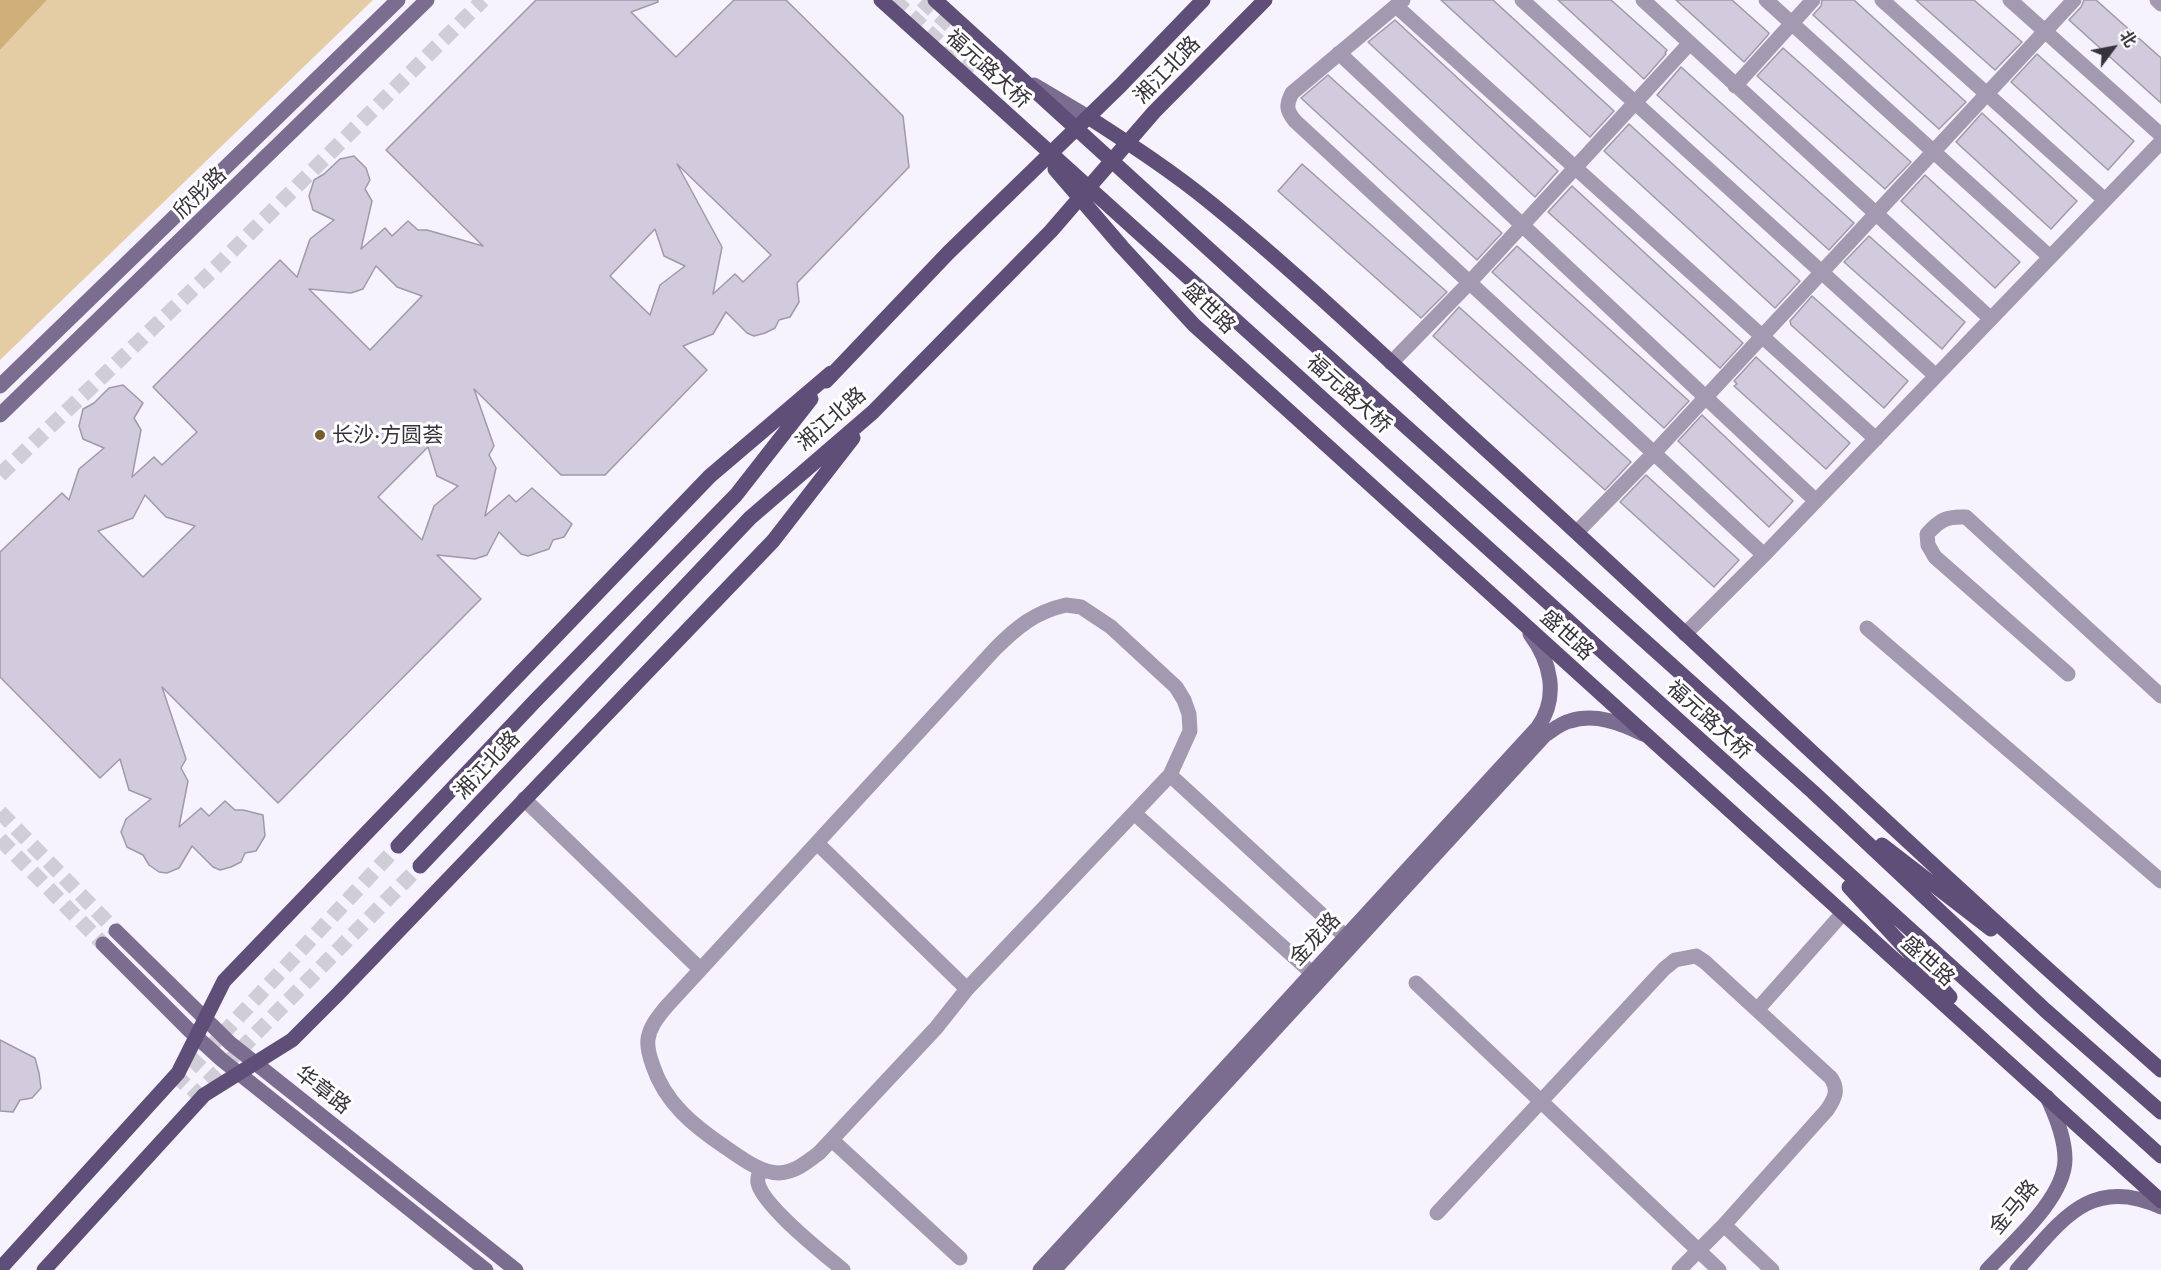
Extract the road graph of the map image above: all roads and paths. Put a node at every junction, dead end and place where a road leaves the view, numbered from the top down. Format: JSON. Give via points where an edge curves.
{"nodes":[{"id":1,"x":398,"y":0,"type":"edge"},
{"id":2,"x":427,"y":0,"type":"edge"},
{"id":3,"x":881,"y":0,"type":"edge"},
{"id":4,"x":935,"y":0,"type":"edge"},
{"id":5,"x":1203,"y":0,"type":"edge"},
{"id":6,"x":1265,"y":0,"type":"edge"},
{"id":7,"x":1522,"y":0,"type":"edge"},
{"id":8,"x":1643,"y":0,"type":"edge"},
{"id":9,"x":1766,"y":0,"type":"edge"},
{"id":10,"x":1813,"y":0,"type":"edge"},
{"id":11,"x":1882,"y":0,"type":"edge"},
{"id":12,"x":2010,"y":0,"type":"edge"},
{"id":13,"x":2074,"y":0,"type":"edge"},
{"id":14,"x":2157,"y":0,"type":"edge"},
{"id":15,"x":1400,"y":3,"type":"edge"},
{"id":16,"x":2161,"y":4,"type":"edge"},
{"id":17,"x":1792,"y":23,"type":"junction"},
{"id":18,"x":2045,"y":32,"type":"junction"},
{"id":19,"x":1689,"y":44,"type":"junction"},
{"id":20,"x":1339,"y":54,"type":"junction"},
{"id":21,"x":988,"y":57,"type":"tunnel mouth"},
{"id":22,"x":973,"y":74,"type":"tunnel mouth"},
{"id":23,"x":1735,"y":86,"type":"junction"},
{"id":24,"x":1987,"y":94,"type":"junction"},
{"id":25,"x":1635,"y":103,"type":"junction"},
{"id":26,"x":1088,"y":117,"type":"junction"},
{"id":27,"x":2161,"y":135,"type":"edge"},
{"id":28,"x":2161,"y":142,"type":"edge"},
{"id":29,"x":1128,"y":143,"type":"junction"},
{"id":30,"x":1934,"y":152,"type":"junction"},
{"id":31,"x":1046,"y":158,"type":"junction"},
{"id":32,"x":1575,"y":168,"type":"junction"},
{"id":33,"x":1080,"y":198,"type":"junction"},
{"id":34,"x":2105,"y":200,"type":"junction"},
{"id":35,"x":1876,"y":214,"type":"junction"},
{"id":36,"x":1522,"y":225,"type":"junction"},
{"id":37,"x":2050,"y":257,"type":"junction"},
{"id":38,"x":1822,"y":273,"type":"junction"},
{"id":39,"x":1469,"y":283,"type":"junction"},
{"id":40,"x":1991,"y":319,"type":"junction"},
{"id":41,"x":1763,"y":337,"type":"junction"},
{"id":42,"x":1391,"y":363,"type":"junction"},
{"id":43,"x":831,"y":373,"type":"junction"},
{"id":44,"x":1936,"y":376,"type":"junction"},
{"id":45,"x":0,"y":386,"type":"edge"},
{"id":46,"x":1706,"y":398,"type":"junction"},
{"id":47,"x":873,"y":412,"type":"junction"},
{"id":48,"x":0,"y":415,"type":"edge"},
{"id":49,"x":1876,"y":439,"type":"junction"},
{"id":50,"x":1654,"y":453,"type":"junction"},
{"id":51,"x":1816,"y":501,"type":"junction"},
{"id":52,"x":1577,"y":532,"type":"junction"},
{"id":53,"x":1764,"y":555,"type":"junction"},
{"id":54,"x":1517,"y":618,"type":"junction"},
{"id":55,"x":1867,"y":628,"type":"dead end"},
{"id":56,"x":1685,"y":634,"type":"junction"},
{"id":57,"x":2068,"y":674,"type":"dead end"},
{"id":58,"x":2161,"y":696,"type":"edge"},
{"id":59,"x":1646,"y":735,"type":"junction"},
{"id":60,"x":1170,"y":775,"type":"junction"},
{"id":61,"x":1813,"y":792,"type":"junction"},
{"id":62,"x":524,"y":799,"type":"junction"},
{"id":63,"x":1134,"y":813,"type":"junction"},
{"id":64,"x":1788,"y":821,"type":"junction"},
{"id":65,"x":817,"y":843,"type":"junction"},
{"id":66,"x":398,"y":846,"type":"tunnel mouth"},
{"id":67,"x":420,"y":866,"type":"tunnel mouth"},
{"id":68,"x":2161,"y":881,"type":"edge"},
{"id":69,"x":1843,"y":913,"type":"junction"},
{"id":70,"x":116,"y":931,"type":"tunnel mouth"},
{"id":71,"x":1346,"y":937,"type":"junction"},
{"id":72,"x":103,"y":944,"type":"tunnel mouth"},
{"id":73,"x":700,"y":969,"type":"junction"},
{"id":74,"x":1312,"y":973,"type":"junction"},
{"id":75,"x":1416,"y":983,"type":"dead end"},
{"id":76,"x":2064,"y":985,"type":"junction"},
{"id":77,"x":967,"y":989,"type":"junction"},
{"id":78,"x":1757,"y":1010,"type":"junction"},
{"id":79,"x":205,"y":1020,"type":"junction"},
{"id":80,"x":196,"y":1037,"type":"junction"},
{"id":81,"x":2010,"y":1063,"type":"junction"},
{"id":82,"x":255,"y":1064,"type":"junction"},
{"id":83,"x":2161,"y":1070,"type":"edge"},
{"id":84,"x":239,"y":1074,"type":"junction"},
{"id":85,"x":2047,"y":1097,"type":"junction"},
{"id":86,"x":1541,"y":1102,"type":"junction"},
{"id":87,"x":2161,"y":1112,"type":"edge"},
{"id":88,"x":832,"y":1140,"type":"junction"},
{"id":89,"x":2161,"y":1156,"type":"edge"},
{"id":90,"x":760,"y":1169,"type":"junction"},
{"id":91,"x":2161,"y":1201,"type":"edge"},
{"id":92,"x":2161,"y":1207,"type":"edge"},
{"id":93,"x":1437,"y":1213,"type":"dead end"},
{"id":94,"x":1724,"y":1225,"type":"junction"},
{"id":95,"x":1698,"y":1250,"type":"junction"},
{"id":96,"x":960,"y":1258,"type":"dead end"},
{"id":97,"x":0,"y":1269,"type":"edge"},
{"id":98,"x":44,"y":1270,"type":"edge"},
{"id":99,"x":486,"y":1270,"type":"edge"},
{"id":100,"x":516,"y":1270,"type":"edge"},
{"id":101,"x":843,"y":1270,"type":"edge"},
{"id":102,"x":1040,"y":1270,"type":"edge"},
{"id":103,"x":1054,"y":1270,"type":"edge"},
{"id":104,"x":1679,"y":1270,"type":"edge"},
{"id":105,"x":1719,"y":1270,"type":"edge"},
{"id":106,"x":1772,"y":1270,"type":"edge"},
{"id":107,"x":1987,"y":1270,"type":"edge"},
{"id":108,"x":2017,"y":1270,"type":"edge"}],
"edges":[{"from":1,"to":45,"type":"main road","name":"欣彤路"},
{"from":2,"to":48,"type":"main road","name":"欣彤路"},
{"from":3,"to":64,"type":"main road","name":"福元路大桥"},
{"from":4,"to":61,"type":"main road","name":"福元路大桥"},
{"from":5,"to":26,"type":"main road","name":"湘江北路"},
{"from":6,"to":29,"type":"main road","name":"湘江北路"},
{"from":7,"to":25,"type":"street"},
{"from":8,"to":19,"type":"street"},
{"from":9,"to":17,"type":"street"},
{"from":10,"to":17,"type":"street"},
{"from":11,"to":24,"type":"street"},
{"from":12,"to":18,"type":"street"},
{"from":13,"to":18,"type":"street"},
{"from":14,"to":16,"type":"street"},
{"from":15,"to":20,"type":"street"},
{"from":15,"to":32,"type":"street"},
{"from":17,"to":23,"type":"street"},
{"from":17,"to":30,"type":"street"},
{"from":18,"to":24,"type":"street"},
{"from":18,"to":27,"type":"street"},
{"from":19,"to":23,"type":"street"},
{"from":19,"to":25,"type":"street"},
{"from":20,"to":36,"type":"street"},
{"from":20,"to":39,"type":"street","via":[[1292,93],[1288,112]]},
{"from":21,"to":26,"type":"main road"},
{"from":22,"to":31,"type":"main road","name":"盛世路"},
{"from":23,"to":35,"type":"street"},
{"from":24,"to":30,"type":"street"},
{"from":24,"to":34,"type":"street"},
{"from":25,"to":32,"type":"street"},
{"from":25,"to":38,"type":"street"},
{"from":26,"to":29,"type":"main road"},
{"from":26,"to":31,"type":"main road","name":"湘江北路"},
{"from":28,"to":34,"type":"street"},
{"from":29,"to":33,"type":"main road","name":"湘江北路"},
{"from":29,"to":42,"type":"main road","via":[[1210,202]]},
{"from":30,"to":35,"type":"street"},
{"from":30,"to":37,"type":"street"},
{"from":31,"to":33,"type":"main road","name":"盛世路"},
{"from":31,"to":43,"type":"main road","name":"湘江北路"},
{"from":32,"to":36,"type":"street"},
{"from":32,"to":41,"type":"street"},
{"from":33,"to":47,"type":"main road","name":"湘江北路"},
{"from":33,"to":54,"type":"main road","name":"盛世路","via":[[1194,325]]},
{"from":34,"to":37,"type":"street"},
{"from":35,"to":38,"type":"street"},
{"from":35,"to":40,"type":"street"},
{"from":36,"to":39,"type":"street"},
{"from":36,"to":46,"type":"street"},
{"from":37,"to":40,"type":"street"},
{"from":38,"to":41,"type":"street"},
{"from":38,"to":44,"type":"street"},
{"from":39,"to":42,"type":"street"},
{"from":39,"to":50,"type":"street"},
{"from":40,"to":44,"type":"street"},
{"from":41,"to":46,"type":"street"},
{"from":41,"to":49,"type":"street"},
{"from":42,"to":52,"type":"main road"},
{"from":43,"to":66,"type":"main road","name":"湘江北路","via":[[736,495]]},
{"from":43,"to":79,"type":"main road","via":[[710,476],[224,981]]},
{"from":44,"to":49,"type":"street"},
{"from":46,"to":50,"type":"street"},
{"from":46,"to":51,"type":"street"},
{"from":47,"to":62,"type":"main road","via":[[773,541]]},
{"from":47,"to":67,"type":"main road","name":"湘江北路","via":[[750,518]]},
{"from":49,"to":51,"type":"street"},
{"from":50,"to":52,"type":"street"},
{"from":50,"to":53,"type":"street"},
{"from":51,"to":53,"type":"street"},
{"from":52,"to":56,"type":"main road"},
{"from":53,"to":56,"type":"street"},
{"from":54,"to":59,"type":"main road","name":"盛世路"},
{"from":54,"to":71,"type":"main road","name":"金龙路","via":[[1547,664],[1551,696],[1546,716]]},
{"from":55,"to":68,"type":"street"},
{"from":56,"to":76,"type":"main road"},
{"from":57,"to":58,"type":"street","via":[[1935,557],[1927,534],[1937,524],[1950,516],[1966,517]]},
{"from":59,"to":69,"type":"main road","name":"盛世路"},
{"from":59,"to":103,"type":"main road","name":"金龙路","via":[[1600,719],[1570,721],[1545,735]]},
{"from":60,"to":63,"type":"street"},
{"from":60,"to":65,"type":"street","via":[[1190,731],[1184,700],[1176,687],[1111,627],[1081,607],[1066,605],[1036,615],[1017,627]]},
{"from":60,"to":71,"type":"street"},
{"from":61,"to":76,"type":"main road"},
{"from":61,"to":87,"type":"main road","via":[[2044,1010]]},
{"from":62,"to":73,"type":"street"},
{"from":62,"to":82,"type":"main road","via":[[292,1040]]},
{"from":63,"to":74,"type":"street"},
{"from":63,"to":77,"type":"street"},
{"from":64,"to":81,"type":"main road"},
{"from":64,"to":89,"type":"main road"},
{"from":65,"to":73,"type":"street"},
{"from":65,"to":77,"type":"street"},
{"from":69,"to":78,"type":"street"},
{"from":69,"to":81,"type":"main road","name":"盛世路"},
{"from":70,"to":79,"type":"main road","name":"华章路"},
{"from":71,"to":74,"type":"main road","name":"金龙路"},
{"from":72,"to":80,"type":"main road","name":"华章路"},
{"from":73,"to":90,"type":"street","via":[[653,1024],[648,1041],[650,1058],[670,1100],[700,1130]]},
{"from":74,"to":102,"type":"main road","name":"金龙路"},
{"from":75,"to":86,"type":"street"},
{"from":76,"to":83,"type":"main road"},
{"from":77,"to":88,"type":"street"},
{"from":78,"to":86,"type":"street","via":[[1696,956],[1675,960]]},
{"from":78,"to":94,"type":"street","via":[[1831,1078],[1836,1086],[1835,1097]]},
{"from":79,"to":80,"type":"main road"},
{"from":79,"to":82,"type":"main road","name":"华章路"},
{"from":80,"to":84,"type":"main road","name":"华章路"},
{"from":80,"to":97,"type":"main road","via":[[178,1073]]},
{"from":81,"to":85,"type":"main road","name":"盛世路"},
{"from":82,"to":84,"type":"main road"},
{"from":82,"to":100,"type":"main road","name":"华章路"},
{"from":84,"to":98,"type":"main road","via":[[204,1095]]},
{"from":84,"to":99,"type":"main road","name":"华章路"},
{"from":85,"to":91,"type":"main road","name":"盛世路"},
{"from":85,"to":107,"type":"main road","name":"金马路","via":[[2060,1129],[2065,1159],[2057,1190]]},
{"from":86,"to":93,"type":"street"},
{"from":86,"to":95,"type":"street"},
{"from":88,"to":90,"type":"street","via":[[798,1169],[777,1173]]},
{"from":88,"to":96,"type":"street"},
{"from":90,"to":101,"type":"street","via":[[758,1182],[767,1200]]},
{"from":92,"to":108,"type":"main road","name":"金马路","via":[[2122,1196],[2092,1200],[2068,1215]]},
{"from":94,"to":95,"type":"street"},
{"from":94,"to":106,"type":"street"},
{"from":95,"to":104,"type":"street"},
{"from":95,"to":105,"type":"street"}]}
